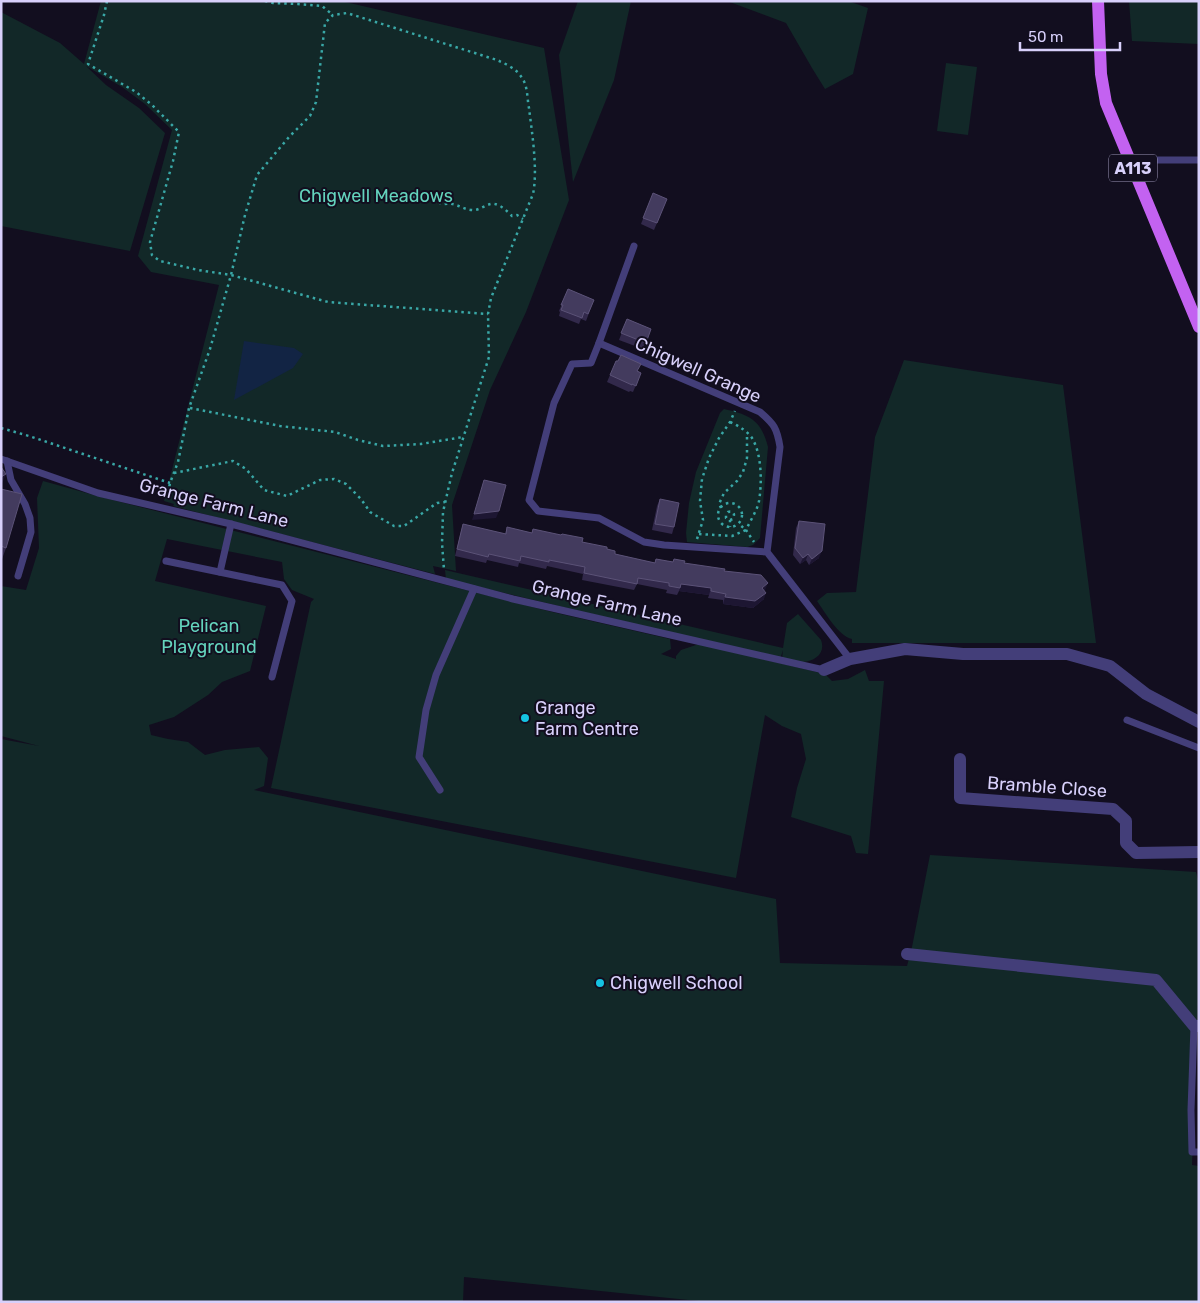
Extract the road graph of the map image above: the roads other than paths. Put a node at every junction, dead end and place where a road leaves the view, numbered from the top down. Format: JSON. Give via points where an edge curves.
{"nodes":[{"id":1,"x":1098,"y":1,"type":"edge"},
{"id":2,"x":1130,"y":160,"type":"junction"},
{"id":3,"x":1199,"y":160,"type":"edge"},
{"id":4,"x":634,"y":246,"type":"dead end"},
{"id":5,"x":1199,"y":327,"type":"edge"},
{"id":6,"x":599,"y":343,"type":"junction"},
{"id":7,"x":4,"y":460,"type":"edge"},
{"id":8,"x":231,"y":524,"type":"junction"},
{"id":9,"x":767,"y":552,"type":"junction"},
{"id":10,"x":166,"y":561,"type":"dead end"},
{"id":11,"x":220,"y":572,"type":"junction"},
{"id":12,"x":18,"y":576,"type":"dead end"},
{"id":13,"x":474,"y":589,"type":"junction"},
{"id":14,"x":850,"y":659,"type":"junction"},
{"id":15,"x":824,"y":670,"type":"joint"},
{"id":16,"x":272,"y":677,"type":"dead end"},
{"id":17,"x":1127,"y":720,"type":"dead end"},
{"id":18,"x":1199,"y":722,"type":"edge"},
{"id":19,"x":1199,"y":748,"type":"edge"},
{"id":20,"x":960,"y":759,"type":"dead end"},
{"id":21,"x":440,"y":790,"type":"dead end"},
{"id":22,"x":1199,"y":852,"type":"edge"},
{"id":23,"x":907,"y":954,"type":"dead end"},
{"id":24,"x":1196,"y":1026,"type":"edge"},
{"id":25,"x":1199,"y":1152,"type":"edge"}],
"edges":[{"from":1,"to":2,"type":"main road","number":"A113","via":[[1101,74],[1106,103]]},
{"from":2,"to":3,"type":"lane"},
{"from":2,"to":5,"type":"main road","number":"A113"},
{"from":4,"to":6,"type":"lane"},
{"from":6,"to":9,"type":"lane","name":"Chigwell Grange","via":[[760,412],[770,420],[778,432],[780,447]]},
{"from":6,"to":9,"type":"lane","via":[[591,363],[572,364],[554,403],[530,500],[538,511],[599,518],[644,542]]},
{"from":7,"to":8,"type":"lane","name":"Grange Farm Lane","via":[[98,493]]},
{"from":7,"to":12,"type":"lane","via":[[30,518],[31,532]]},
{"from":8,"to":11,"type":"lane"},
{"from":8,"to":13,"type":"lane","name":"Grange Farm Lane"},
{"from":9,"to":14,"type":"lane"},
{"from":10,"to":11,"type":"lane"},
{"from":11,"to":16,"type":"lane","via":[[282,585],[292,601]]},
{"from":13,"to":15,"type":"lane","name":"Grange Farm Lane"},
{"from":13,"to":21,"type":"lane","via":[[436,675],[426,710],[419,757]]},
{"from":14,"to":15,"type":"street","name":"Grange Farm Lane"},
{"from":14,"to":18,"type":"street","name":"Grange Farm Lane","via":[[905,649],[962,654],[1067,654],[1110,666],[1146,694]]},
{"from":17,"to":19,"type":"lane"},
{"from":20,"to":22,"type":"street","name":"Bramble Close","via":[[960,798],[1113,809],[1126,820],[1126,843],[1136,853]]},
{"from":23,"to":24,"type":"street","via":[[1156,980]]},
{"from":24,"to":25,"type":"lane","via":[[1191,1110],[1192,1152]]}]}
